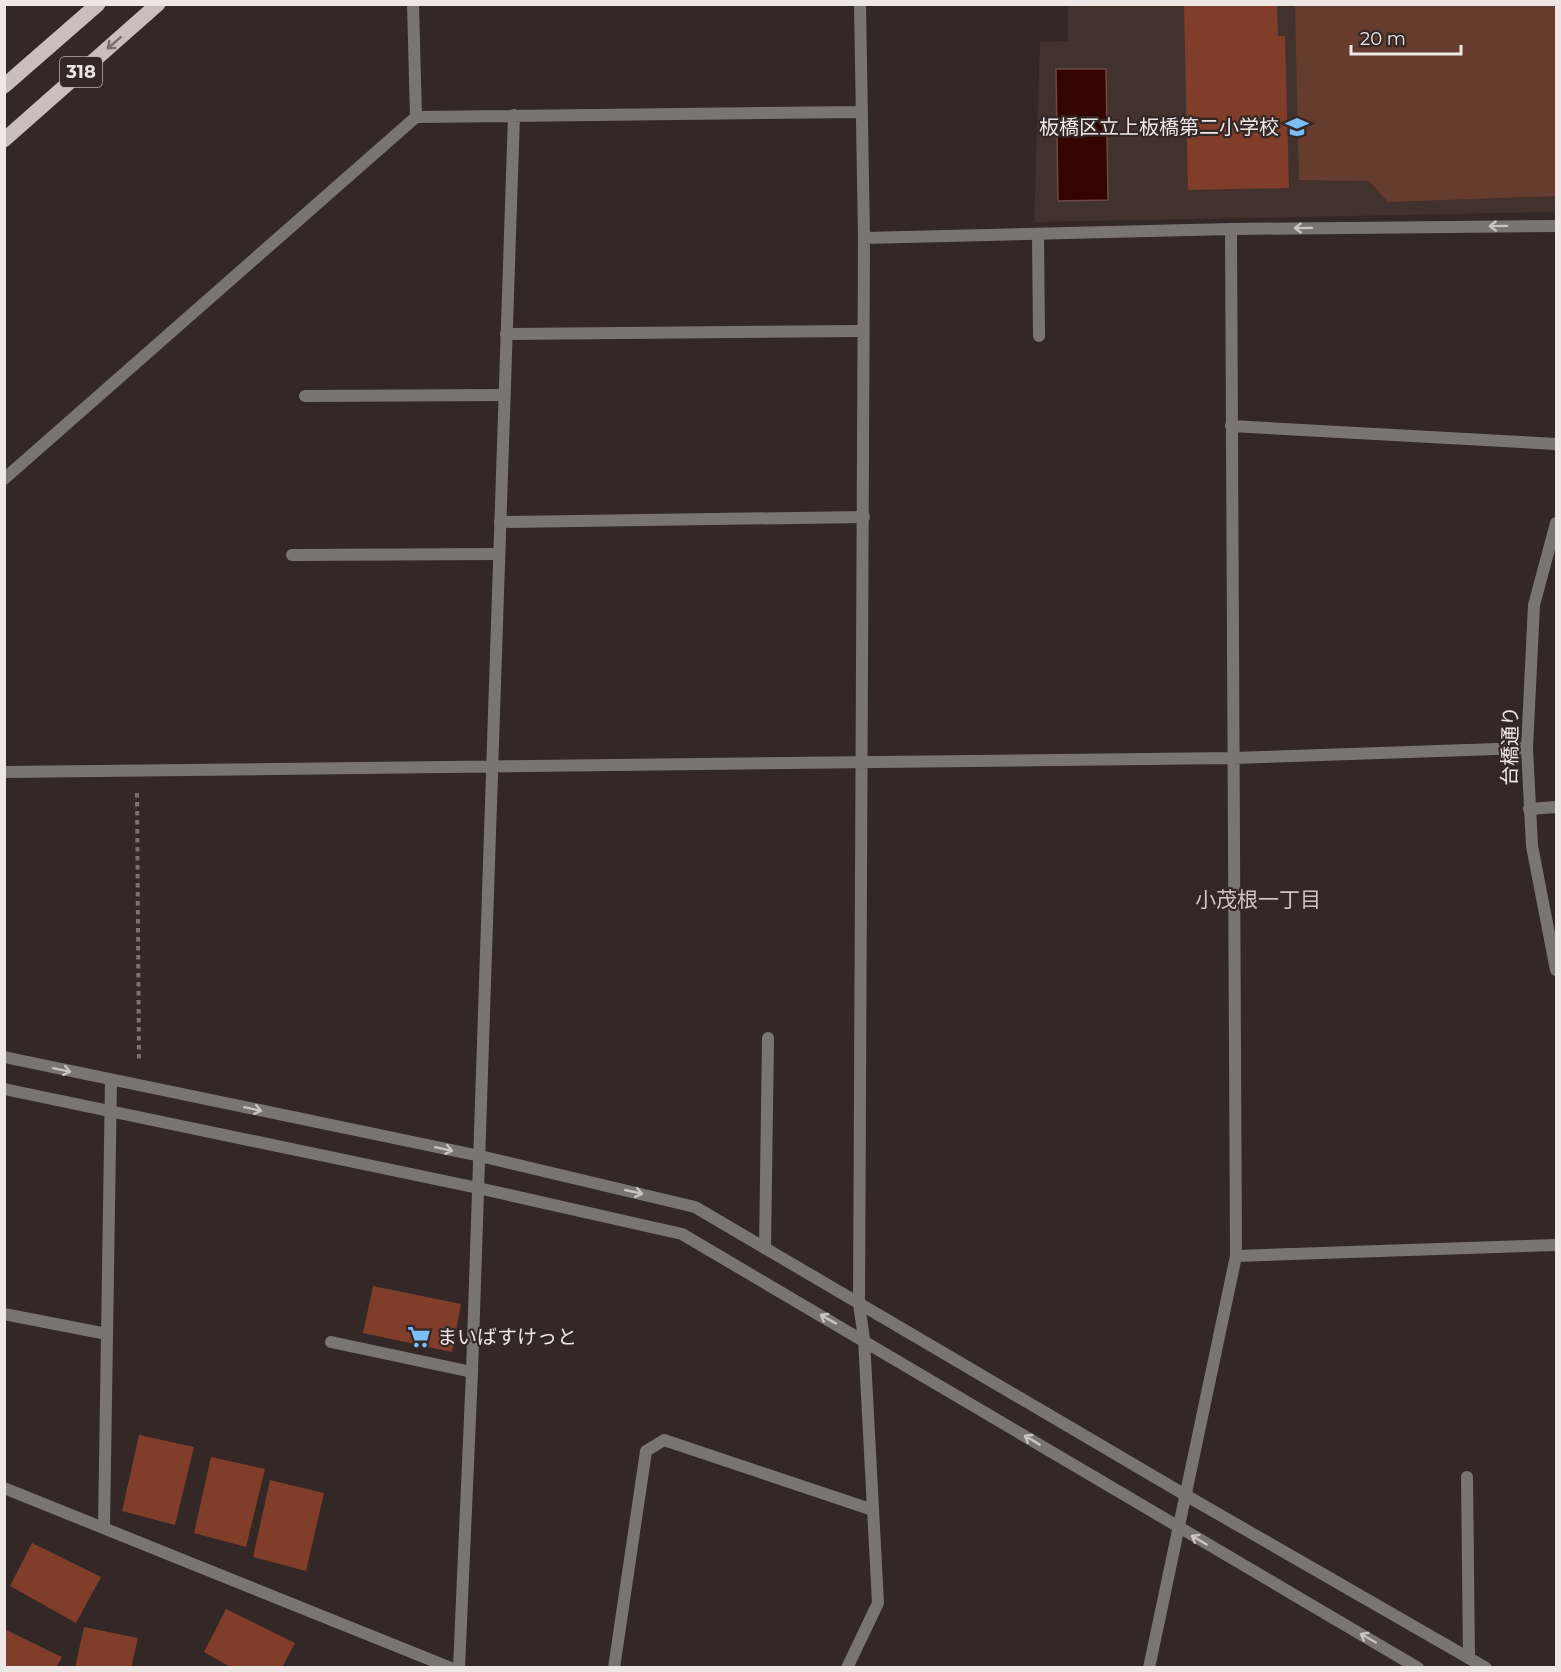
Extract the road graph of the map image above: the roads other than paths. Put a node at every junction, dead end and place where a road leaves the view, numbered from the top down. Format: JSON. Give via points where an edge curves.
{"nodes":[{"id":1,"x":98,"y":4,"type":"edge"},
{"id":2,"x":158,"y":4,"type":"edge"},
{"id":3,"x":413,"y":4,"type":"edge"},
{"id":4,"x":860,"y":4,"type":"edge"},
{"id":5,"x":4,"y":86,"type":"edge"},
{"id":6,"x":862,"y":112,"type":"junction"},
{"id":7,"x":514,"y":115,"type":"junction"},
{"id":8,"x":416,"y":117,"type":"junction"},
{"id":9,"x":4,"y":141,"type":"edge"},
{"id":10,"x":1557,"y":226,"type":"edge"},
{"id":11,"x":1231,"y":229,"type":"junction"},
{"id":12,"x":1038,"y":234,"type":"junction"},
{"id":13,"x":864,"y":238,"type":"junction"},
{"id":14,"x":862,"y":331,"type":"junction"},
{"id":15,"x":506,"y":334,"type":"junction"},
{"id":16,"x":1039,"y":336,"type":"dead end"},
{"id":17,"x":504,"y":395,"type":"junction"},
{"id":18,"x":304,"y":396,"type":"dead end"},
{"id":19,"x":1231,"y":426,"type":"junction"},
{"id":20,"x":1557,"y":444,"type":"edge"},
{"id":21,"x":4,"y":479,"type":"edge"},
{"id":22,"x":864,"y":517,"type":"junction"},
{"id":23,"x":500,"y":522,"type":"junction"},
{"id":24,"x":1557,"y":524,"type":"edge"},
{"id":25,"x":500,"y":554,"type":"junction"},
{"id":26,"x":292,"y":555,"type":"dead end"},
{"id":27,"x":1527,"y":748,"type":"junction"},
{"id":28,"x":1232,"y":758,"type":"junction"},
{"id":29,"x":863,"y":763,"type":"junction"},
{"id":30,"x":494,"y":767,"type":"junction"},
{"id":31,"x":4,"y":772,"type":"edge"},
{"id":32,"x":1557,"y":807,"type":"edge"},
{"id":33,"x":1529,"y":808,"type":"junction"},
{"id":34,"x":1553,"y":941,"type":"edge"},
{"id":35,"x":1557,"y":970,"type":"edge"},
{"id":36,"x":768,"y":1038,"type":"dead end"},
{"id":37,"x":4,"y":1057,"type":"edge"},
{"id":38,"x":111,"y":1080,"type":"junction"},
{"id":39,"x":4,"y":1089,"type":"edge"},
{"id":40,"x":111,"y":1111,"type":"junction"},
{"id":41,"x":480,"y":1156,"type":"junction"},
{"id":42,"x":478,"y":1188,"type":"junction"},
{"id":43,"x":1557,"y":1245,"type":"edge"},
{"id":44,"x":765,"y":1248,"type":"junction"},
{"id":45,"x":1236,"y":1256,"type":"junction"},
{"id":46,"x":859,"y":1304,"type":"junction"},
{"id":47,"x":4,"y":1314,"type":"edge"},
{"id":48,"x":107,"y":1334,"type":"junction"},
{"id":49,"x":864,"y":1339,"type":"junction"},
{"id":50,"x":331,"y":1342,"type":"dead end"},
{"id":51,"x":472,"y":1371,"type":"junction"},
{"id":52,"x":1467,"y":1478,"type":"dead end"},
{"id":53,"x":4,"y":1488,"type":"edge"},
{"id":54,"x":1187,"y":1496,"type":"junction"},
{"id":55,"x":873,"y":1509,"type":"junction"},
{"id":56,"x":104,"y":1527,"type":"junction"},
{"id":57,"x":1179,"y":1528,"type":"junction"},
{"id":58,"x":1469,"y":1658,"type":"junction"},
{"id":59,"x":452,"y":1668,"type":"edge"},
{"id":60,"x":459,"y":1668,"type":"edge"},
{"id":61,"x":614,"y":1668,"type":"edge"},
{"id":62,"x":847,"y":1668,"type":"edge"},
{"id":63,"x":1149,"y":1668,"type":"edge"},
{"id":64,"x":1418,"y":1668,"type":"edge"},
{"id":65,"x":1486,"y":1668,"type":"edge"}],
"edges":[{"from":1,"to":5,"type":"main road","number":"318"},
{"from":2,"to":9,"type":"main road","number":"318","one_way":true},
{"from":3,"to":8,"type":"street"},
{"from":4,"to":6,"type":"street"},
{"from":6,"to":7,"type":"street"},
{"from":6,"to":13,"type":"street"},
{"from":7,"to":8,"type":"street"},
{"from":7,"to":15,"type":"street"},
{"from":8,"to":21,"type":"street"},
{"from":10,"to":11,"type":"street","one_way":true},
{"from":11,"to":12,"type":"street"},
{"from":11,"to":19,"type":"street"},
{"from":12,"to":13,"type":"street"},
{"from":12,"to":16,"type":"street"},
{"from":13,"to":14,"type":"street"},
{"from":14,"to":15,"type":"street"},
{"from":14,"to":22,"type":"street"},
{"from":15,"to":17,"type":"street"},
{"from":17,"to":18,"type":"street"},
{"from":17,"to":23,"type":"street"},
{"from":19,"to":20,"type":"street"},
{"from":19,"to":28,"type":"street"},
{"from":22,"to":23,"type":"street"},
{"from":22,"to":29,"type":"street"},
{"from":23,"to":25,"type":"street"},
{"from":24,"to":27,"type":"street","name":"台橋通り","via":[[1534,604]]},
{"from":25,"to":26,"type":"street"},
{"from":25,"to":30,"type":"street"},
{"from":27,"to":28,"type":"street"},
{"from":27,"to":33,"type":"street","name":"台橋通り"},
{"from":28,"to":29,"type":"street"},
{"from":28,"to":45,"type":"street"},
{"from":29,"to":30,"type":"street"},
{"from":29,"to":46,"type":"street"},
{"from":30,"to":31,"type":"street"},
{"from":30,"to":41,"type":"street"},
{"from":32,"to":33,"type":"street"},
{"from":33,"to":34,"type":"street","name":"台橋通り","via":[[1532,846]]},
{"from":34,"to":35,"type":"street","name":"台橋通り"},
{"from":36,"to":44,"type":"street"},
{"from":37,"to":38,"type":"street","one_way":true},
{"from":38,"to":40,"type":"street"},
{"from":38,"to":41,"type":"street","one_way":true},
{"from":39,"to":40,"type":"street"},
{"from":40,"to":42,"type":"street"},
{"from":40,"to":48,"type":"street"},
{"from":41,"to":42,"type":"street"},
{"from":41,"to":44,"type":"street","one_way":true,"via":[[695,1207]]},
{"from":49,"to":42,"type":"street","one_way":true,"via":[[682,1234]]},
{"from":42,"to":51,"type":"street"},
{"from":43,"to":45,"type":"street"},
{"from":44,"to":46,"type":"street"},
{"from":45,"to":54,"type":"street"},
{"from":46,"to":49,"type":"street"},
{"from":46,"to":54,"type":"street"},
{"from":47,"to":48,"type":"street"},
{"from":48,"to":56,"type":"street"},
{"from":49,"to":55,"type":"street"},
{"from":57,"to":49,"type":"street","one_way":true},
{"from":50,"to":51,"type":"street"},
{"from":51,"to":60,"type":"street"},
{"from":52,"to":58,"type":"street"},
{"from":53,"to":56,"type":"street"},
{"from":54,"to":57,"type":"street"},
{"from":54,"to":58,"type":"street"},
{"from":55,"to":61,"type":"street","via":[[664,1440],[646,1451]]},
{"from":55,"to":62,"type":"street","via":[[878,1603]]},
{"from":56,"to":59,"type":"street"},
{"from":57,"to":63,"type":"street"},
{"from":64,"to":57,"type":"street","one_way":true},
{"from":58,"to":65,"type":"street"}]}
